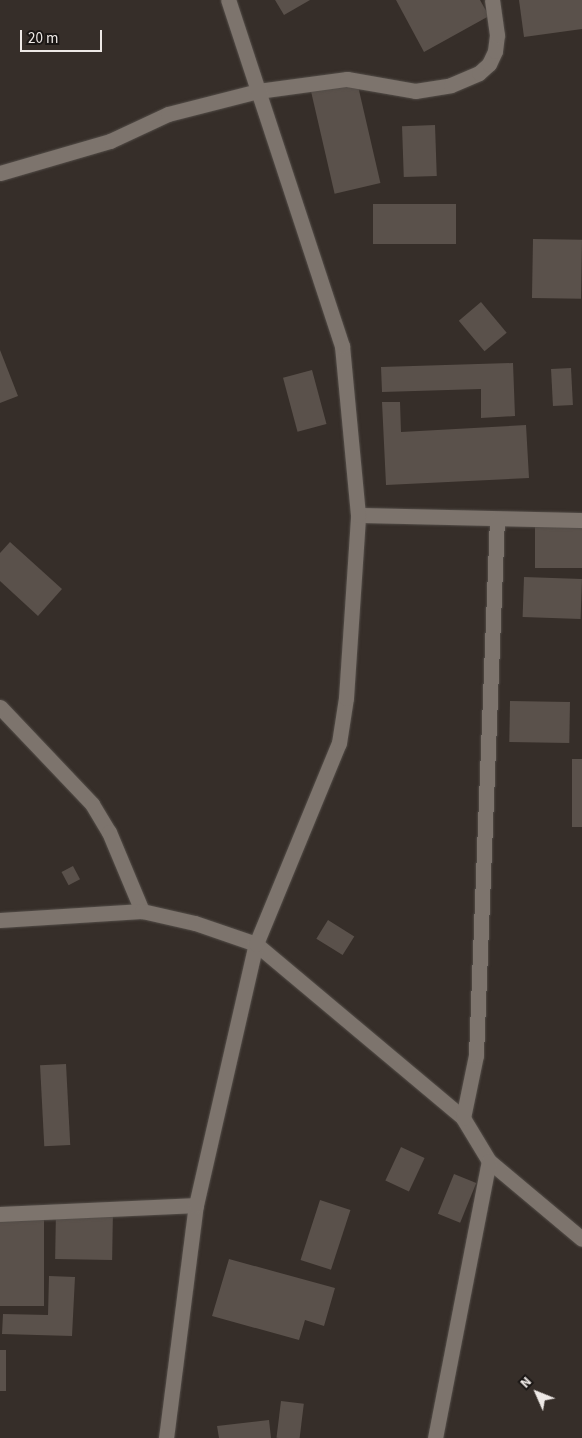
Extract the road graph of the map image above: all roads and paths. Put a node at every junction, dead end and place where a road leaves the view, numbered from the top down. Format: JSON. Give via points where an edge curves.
{"nodes":[{"id":1,"x":228,"y":0,"type":"edge"},
{"id":2,"x":492,"y":0,"type":"edge"},
{"id":3,"x":258,"y":91,"type":"junction"},
{"id":4,"x":0,"y":173,"type":"edge"},
{"id":5,"x":358,"y":515,"type":"junction"},
{"id":6,"x":497,"y":519,"type":"junction"},
{"id":7,"x":582,"y":520,"type":"edge"},
{"id":8,"x":0,"y":707,"type":"edge"},
{"id":9,"x":142,"y":911,"type":"junction"},
{"id":10,"x":0,"y":920,"type":"edge"},
{"id":11,"x":256,"y":944,"type":"junction"},
{"id":12,"x":463,"y":1118,"type":"junction"},
{"id":13,"x":490,"y":1161,"type":"junction"},
{"id":14,"x":196,"y":1205,"type":"junction"},
{"id":15,"x":0,"y":1214,"type":"edge"},
{"id":16,"x":582,"y":1239,"type":"edge"},
{"id":17,"x":166,"y":1438,"type":"edge"},
{"id":18,"x":435,"y":1438,"type":"edge"}],
"edges":[{"from":1,"to":3,"type":"street"},
{"from":2,"to":3,"type":"street","via":[[497,35],[489,64],[479,73],[452,84],[415,91],[347,79]]},
{"from":3,"to":4,"type":"street","via":[[168,114],[103,144]]},
{"from":3,"to":5,"type":"street","via":[[342,346]]},
{"from":5,"to":6,"type":"street"},
{"from":5,"to":11,"type":"street","via":[[346,698],[339,743]]},
{"from":6,"to":7,"type":"street"},
{"from":6,"to":12,"type":"street","via":[[476,1055]]},
{"from":8,"to":9,"type":"street","via":[[92,804],[109,832]]},
{"from":9,"to":10,"type":"street"},
{"from":9,"to":11,"type":"street","via":[[195,923]]},
{"from":11,"to":12,"type":"street"},
{"from":11,"to":14,"type":"street"},
{"from":12,"to":13,"type":"street"},
{"from":13,"to":16,"type":"street"},
{"from":13,"to":18,"type":"street"},
{"from":14,"to":15,"type":"street"},
{"from":14,"to":17,"type":"street"}]}
